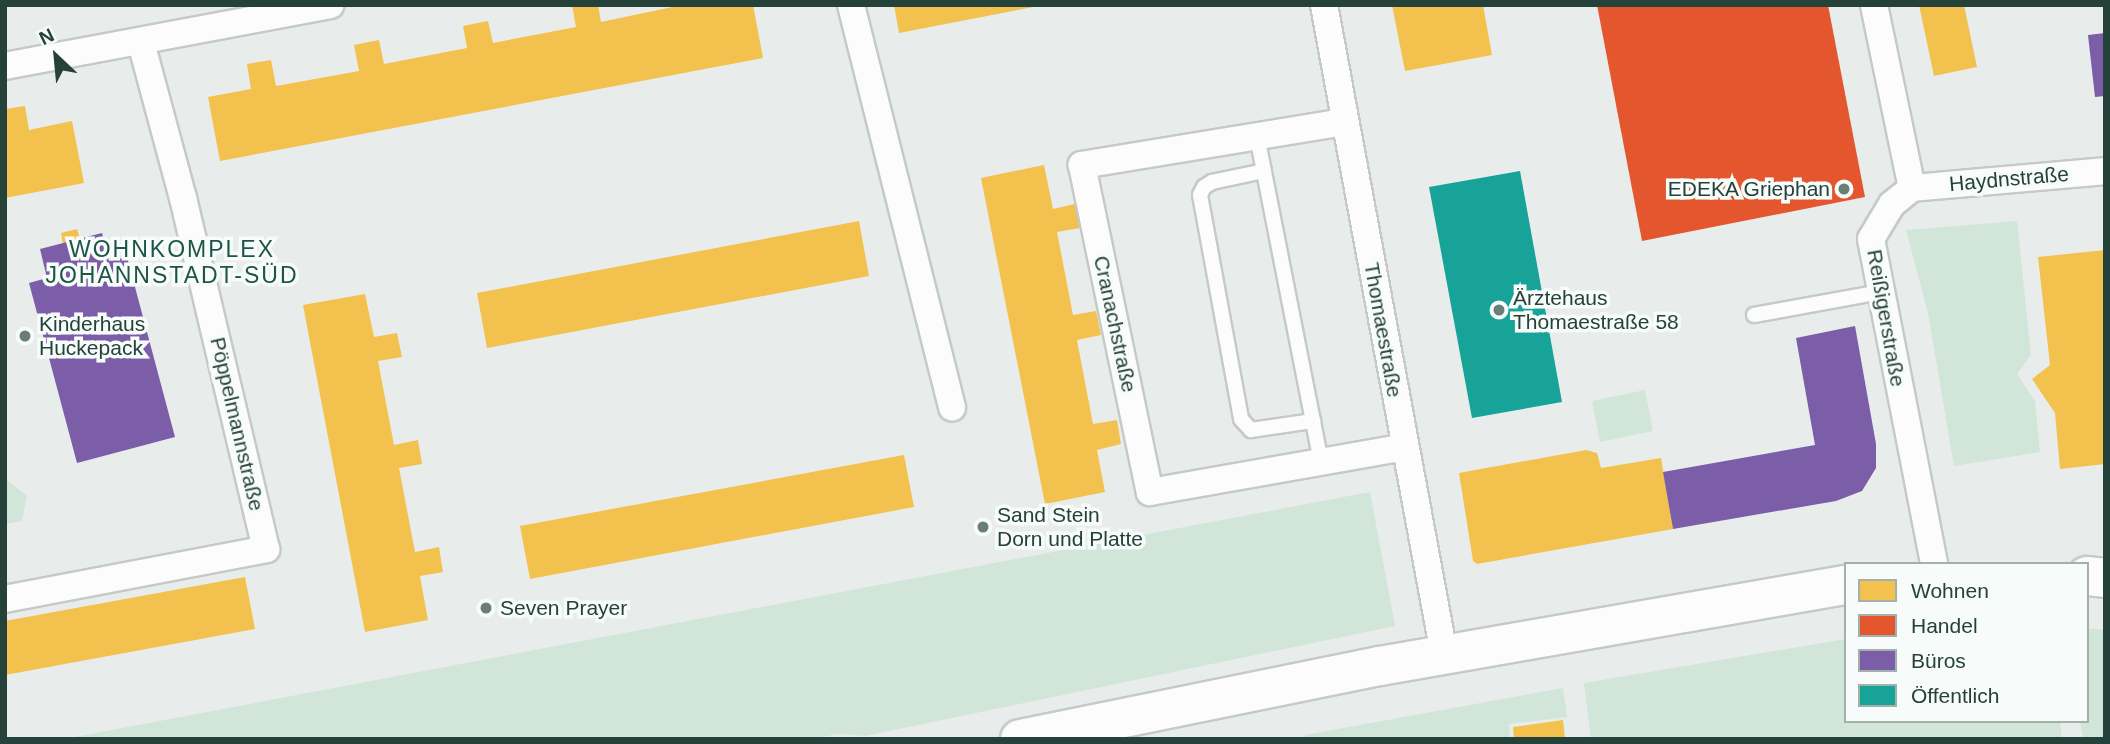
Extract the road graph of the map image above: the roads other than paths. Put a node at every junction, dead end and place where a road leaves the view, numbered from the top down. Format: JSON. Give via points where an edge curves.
{"nodes":[{"id":1,"x":330,"y":5,"type":"edge"},
{"id":2,"x":851,"y":5,"type":"edge"},
{"id":3,"x":1324,"y":5,"type":"edge"},
{"id":4,"x":1874,"y":5,"type":"edge"},
{"id":5,"x":141,"y":42,"type":"junction"},
{"id":6,"x":5,"y":66,"type":"edge"},
{"id":7,"x":1344,"y":122,"type":"junction"},
{"id":8,"x":1257,"y":136,"type":"junction"},
{"id":9,"x":1264,"y":171,"type":"junction"},
{"id":10,"x":2105,"y":171,"type":"edge"},
{"id":11,"x":1912,"y":188,"type":"junction"},
{"id":12,"x":1882,"y":303,"type":"junction"},
{"id":13,"x":1754,"y":315,"type":"dead end"},
{"id":14,"x":952,"y":408,"type":"dead end"},
{"id":15,"x":1313,"y":421,"type":"junction"},
{"id":16,"x":1404,"y":447,"type":"junction"},
{"id":17,"x":1321,"y":461,"type":"junction"},
{"id":18,"x":1934,"y":562,"type":"edge"},
{"id":19,"x":1844,"y":585,"type":"edge"},
{"id":20,"x":5,"y":598,"type":"edge"},
{"id":21,"x":1444,"y":654,"type":"junction"},
{"id":22,"x":1020,"y":739,"type":"edge"}],
"edges":[{"from":1,"to":5,"type":"street"},
{"from":2,"to":14,"type":"street"},
{"from":3,"to":7,"type":"street","name":"Thomaestraße"},
{"from":4,"to":11,"type":"street"},
{"from":5,"to":6,"type":"street"},
{"from":5,"to":20,"type":"street","name":"Pöppelmannstraße","via":[[266,549]]},
{"from":7,"to":8,"type":"street","name":"Cranachstraße"},
{"from":7,"to":16,"type":"street","name":"Thomaestraße"},
{"from":8,"to":9,"type":"lane"},
{"from":8,"to":17,"type":"street","name":"Cranachstraße","via":[[1082,165],[1150,492]]},
{"from":9,"to":15,"type":"lane"},
{"from":9,"to":15,"type":"lane","via":[[1213,182],[1203,187],[1200,195],[1241,419],[1251,430]]},
{"from":10,"to":11,"type":"street","name":"Haydnstraße"},
{"from":11,"to":12,"type":"street","name":"Reißigerstraße","via":[[1892,204],[1871,239]]},
{"from":12,"to":13,"type":"lane"},
{"from":12,"to":18,"type":"street","name":"Reißigerstraße"},
{"from":15,"to":17,"type":"lane"},
{"from":16,"to":17,"type":"street","name":"Cranachstraße"},
{"from":16,"to":21,"type":"street","name":"Thomaestraße"},
{"from":19,"to":21,"type":"main road"},
{"from":21,"to":22,"type":"main road"}]}
